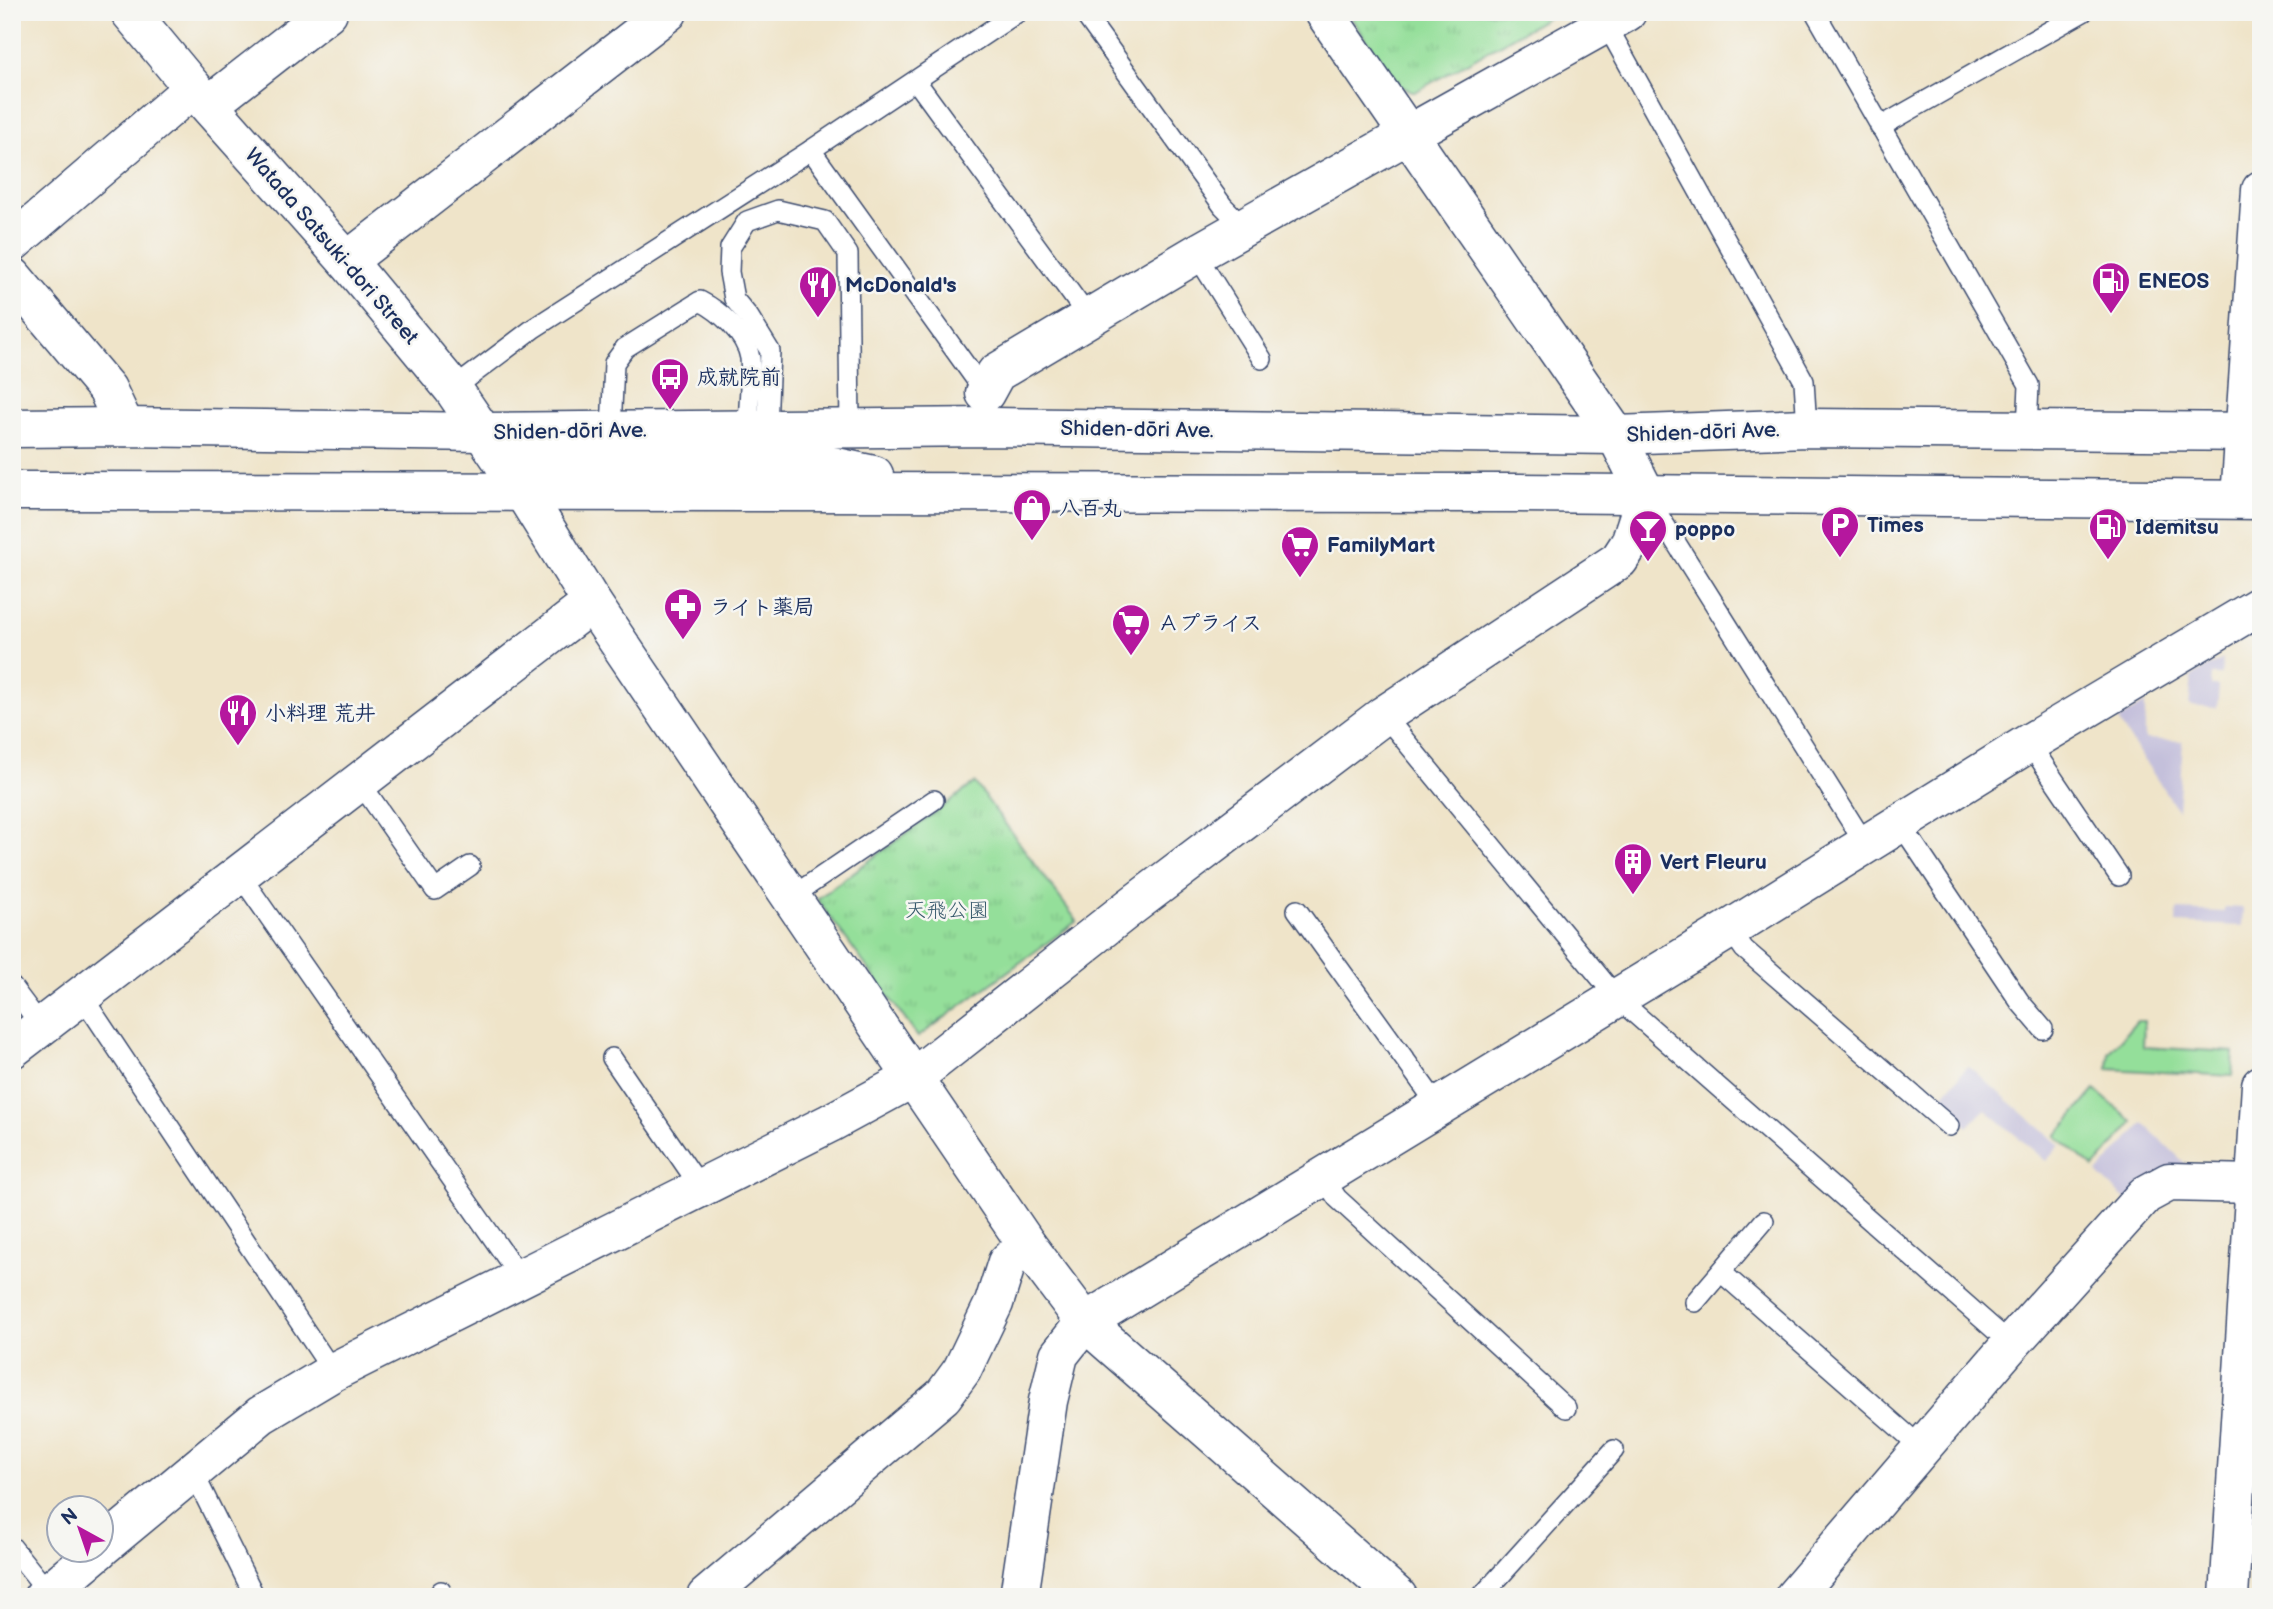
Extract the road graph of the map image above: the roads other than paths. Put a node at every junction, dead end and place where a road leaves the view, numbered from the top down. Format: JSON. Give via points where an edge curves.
{"nodes":[{"id":1,"x":130,"y":12,"type":"edge"},
{"id":2,"x":328,"y":12,"type":"edge"},
{"id":3,"x":668,"y":12,"type":"edge"},
{"id":4,"x":1018,"y":12,"type":"edge"},
{"id":5,"x":1083,"y":12,"type":"edge"},
{"id":6,"x":1324,"y":12,"type":"edge"},
{"id":7,"x":1815,"y":12,"type":"edge"},
{"id":8,"x":2083,"y":12,"type":"edge"},
{"id":9,"x":1616,"y":18,"type":"edge"},
{"id":10,"x":916,"y":81,"type":"junction"},
{"id":11,"x":202,"y":96,"type":"junction"},
{"id":12,"x":1880,"y":127,"type":"junction"},
{"id":13,"x":1409,"y":134,"type":"junction"},
{"id":14,"x":811,"y":150,"type":"junction"},
{"id":15,"x":2261,"y":190,"type":"edge"},
{"id":16,"x":1245,"y":228,"type":"junction"},
{"id":17,"x":12,"y":243,"type":"edge"},
{"id":18,"x":1196,"y":254,"type":"junction"},
{"id":19,"x":347,"y":261,"type":"junction"},
{"id":20,"x":12,"y":276,"type":"edge"},
{"id":21,"x":1089,"y":318,"type":"junction"},
{"id":22,"x":1262,"y":359,"type":"dead end"},
{"id":23,"x":453,"y":389,"type":"junction"},
{"id":24,"x":989,"y":410,"type":"junction"},
{"id":25,"x":125,"y":427,"type":"junction"},
{"id":26,"x":12,"y":428,"type":"edge"},
{"id":27,"x":61,"y":428,"type":"junction"},
{"id":28,"x":850,"y":428,"type":"junction"},
{"id":29,"x":1807,"y":428,"type":"junction"},
{"id":30,"x":758,"y":429,"type":"junction"},
{"id":31,"x":2028,"y":429,"type":"junction"},
{"id":32,"x":611,"y":431,"type":"junction"},
{"id":33,"x":483,"y":432,"type":"junction"},
{"id":34,"x":2253,"y":432,"type":"edge"},
{"id":35,"x":1616,"y":435,"type":"junction"},
{"id":36,"x":522,"y":490,"type":"junction"},
{"id":37,"x":12,"y":491,"type":"edge"},
{"id":38,"x":952,"y":492,"type":"junction"},
{"id":39,"x":1646,"y":494,"type":"junction"},
{"id":40,"x":2251,"y":500,"type":"edge"},
{"id":41,"x":592,"y":603,"type":"junction"},
{"id":42,"x":2261,"y":605,"type":"edge"},
{"id":43,"x":1384,"y":715,"type":"junction"},
{"id":44,"x":2029,"y":743,"type":"junction"},
{"id":45,"x":359,"y":780,"type":"junction"},
{"id":46,"x":934,"y":800,"type":"dead end"},
{"id":47,"x":1900,"y":823,"type":"junction"},
{"id":48,"x":1865,"y":844,"type":"junction"},
{"id":49,"x":470,"y":866,"type":"dead end"},
{"id":50,"x":240,"y":875,"type":"junction"},
{"id":51,"x":2119,"y":876,"type":"dead end"},
{"id":52,"x":791,"y":897,"type":"junction"},
{"id":53,"x":1297,"y":910,"type":"dead end"},
{"id":54,"x":1730,"y":929,"type":"junction"},
{"id":55,"x":12,"y":988,"type":"edge"},
{"id":56,"x":82,"y":996,"type":"junction"},
{"id":57,"x":1617,"y":998,"type":"junction"},
{"id":58,"x":2042,"y":1028,"type":"dead end"},
{"id":59,"x":27,"y":1038,"type":"edge"},
{"id":60,"x":612,"y":1058,"type":"dead end"},
{"id":61,"x":913,"y":1078,"type":"junction"},
{"id":62,"x":2261,"y":1084,"type":"edge"},
{"id":63,"x":1439,"y":1107,"type":"junction"},
{"id":64,"x":1949,"y":1126,"type":"dead end"},
{"id":65,"x":1323,"y":1177,"type":"junction"},
{"id":66,"x":2254,"y":1184,"type":"junction"},
{"id":67,"x":701,"y":1188,"type":"junction"},
{"id":68,"x":1764,"y":1221,"type":"dead end"},
{"id":69,"x":1027,"y":1245,"type":"junction"},
{"id":70,"x":1721,"y":1272,"type":"junction"},
{"id":71,"x":520,"y":1277,"type":"junction"},
{"id":72,"x":1695,"y":1301,"type":"dead end"},
{"id":73,"x":1085,"y":1322,"type":"junction"},
{"id":74,"x":2011,"y":1344,"type":"junction"},
{"id":75,"x":333,"y":1372,"type":"junction"},
{"id":76,"x":1566,"y":1408,"type":"dead end"},
{"id":77,"x":1922,"y":1448,"type":"junction"},
{"id":78,"x":1614,"y":1450,"type":"dead end"},
{"id":79,"x":192,"y":1471,"type":"junction"},
{"id":80,"x":116,"y":1535,"type":"edge"},
{"id":81,"x":12,"y":1547,"type":"edge"},
{"id":82,"x":82,"y":1564,"type":"edge"},
{"id":83,"x":46,"y":1595,"type":"edge"},
{"id":84,"x":1394,"y":1595,"type":"edge"},
{"id":85,"x":255,"y":1597,"type":"edge"},
{"id":86,"x":706,"y":1597,"type":"edge"},
{"id":87,"x":1019,"y":1597,"type":"edge"},
{"id":88,"x":1481,"y":1597,"type":"edge"},
{"id":89,"x":1794,"y":1597,"type":"edge"},
{"id":90,"x":2229,"y":1597,"type":"edge"}],
"edges":[{"from":1,"to":11,"type":"street","name":"Watada Satsuki-dori Street"},
{"from":2,"to":11,"type":"street"},
{"from":3,"to":19,"type":"street"},
{"from":4,"to":10,"type":"lane"},
{"from":5,"to":16,"type":"lane","via":[[1223,206]]},
{"from":6,"to":13,"type":"street"},
{"from":7,"to":12,"type":"lane"},
{"from":8,"to":12,"type":"lane"},
{"from":9,"to":13,"type":"street"},
{"from":9,"to":29,"type":"lane","via":[[1804,382]]},
{"from":10,"to":14,"type":"lane"},
{"from":10,"to":21,"type":"lane"},
{"from":11,"to":17,"type":"street"},
{"from":11,"to":19,"type":"street","name":"Watada Satsuki-dori Street"},
{"from":12,"to":31,"type":"lane","via":[[2029,385]]},
{"from":13,"to":16,"type":"street"},
{"from":13,"to":35,"type":"street"},
{"from":14,"to":23,"type":"lane","via":[[534,328]]},
{"from":14,"to":24,"type":"lane"},
{"from":15,"to":34,"type":"street"},
{"from":16,"to":18,"type":"street"},
{"from":18,"to":21,"type":"street"},
{"from":18,"to":22,"type":"lane"},
{"from":19,"to":23,"type":"street","name":"Watada Satsuki-dori Street"},
{"from":20,"to":25,"type":"street","via":[[107,389]]},
{"from":21,"to":24,"type":"street","via":[[996,373]]},
{"from":23,"to":33,"type":"street","name":"Watada Satsuki-dori Street"},
{"from":24,"to":28,"type":"street","name":"Shiden-dōri Ave."},
{"from":24,"to":35,"type":"street","name":"Shiden-dōri Ave."},
{"from":25,"to":27,"type":"street","name":"Shiden-dōri Ave."},
{"from":25,"to":33,"type":"street","name":"Shiden-dōri Ave."},
{"from":26,"to":27,"type":"street","name":"Shiden-dōri Ave."},
{"from":27,"to":36,"type":"street","via":[[172,448],[458,447]]},
{"from":28,"to":30,"type":"street","name":"Shiden-dōri Ave."},
{"from":28,"to":30,"type":"lane","via":[[848,254],[825,221],[778,210],[747,221],[730,248],[734,299],[770,351]]},
{"from":29,"to":31,"type":"street","name":"Shiden-dōri Ave."},
{"from":29,"to":35,"type":"street","name":"Shiden-dōri Ave."},
{"from":30,"to":32,"type":"street","name":"Shiden-dōri Ave."},
{"from":30,"to":32,"type":"lane","via":[[750,356],[715,309],[700,301],[625,348],[614,363]]},
{"from":31,"to":34,"type":"street","name":"Shiden-dōri Ave."},
{"from":32,"to":33,"type":"street","name":"Shiden-dōri Ave."},
{"from":33,"to":36,"type":"street","name":"Watada Satsuki-dori Street"},
{"from":33,"to":38,"type":"street","via":[[532,460],[808,461]]},
{"from":34,"to":40,"type":"street"},
{"from":35,"to":39,"type":"street"},
{"from":36,"to":37,"type":"street"},
{"from":36,"to":38,"type":"street"},
{"from":36,"to":41,"type":"street","name":"Watada Satsuki-dori Street"},
{"from":38,"to":39,"type":"street"},
{"from":39,"to":40,"type":"street"},
{"from":39,"to":43,"type":"street","via":[[1619,560]]},
{"from":39,"to":48,"type":"lane"},
{"from":41,"to":45,"type":"street"},
{"from":41,"to":52,"type":"street","name":"Watada Satsuki-dori Street"},
{"from":42,"to":44,"type":"street"},
{"from":43,"to":57,"type":"lane"},
{"from":43,"to":61,"type":"street"},
{"from":44,"to":47,"type":"street"},
{"from":44,"to":51,"type":"lane"},
{"from":45,"to":49,"type":"lane","via":[[435,890]]},
{"from":45,"to":50,"type":"street"},
{"from":46,"to":52,"type":"lane"},
{"from":47,"to":48,"type":"street"},
{"from":47,"to":58,"type":"lane"},
{"from":48,"to":54,"type":"street"},
{"from":50,"to":56,"type":"street"},
{"from":50,"to":71,"type":"lane"},
{"from":52,"to":61,"type":"street","name":"Watada Satsuki-dori Street"},
{"from":53,"to":63,"type":"lane"},
{"from":54,"to":57,"type":"street"},
{"from":54,"to":64,"type":"lane","via":[[1744,949]]},
{"from":55,"to":59,"type":"lane"},
{"from":56,"to":59,"type":"street"},
{"from":56,"to":75,"type":"lane"},
{"from":57,"to":63,"type":"street"},
{"from":57,"to":74,"type":"lane"},
{"from":60,"to":67,"type":"lane"},
{"from":61,"to":67,"type":"street"},
{"from":61,"to":69,"type":"street","name":"Watada Satsuki-dori Street"},
{"from":62,"to":66,"type":"street"},
{"from":63,"to":65,"type":"street"},
{"from":65,"to":73,"type":"street"},
{"from":65,"to":76,"type":"lane","via":[[1336,1198]]},
{"from":66,"to":74,"type":"street","via":[[2169,1182],[2145,1195]]},
{"from":66,"to":90,"type":"street"},
{"from":67,"to":71,"type":"street"},
{"from":68,"to":70,"type":"lane"},
{"from":69,"to":73,"type":"street","name":"Watada Satsuki-dori Street"},
{"from":69,"to":86,"type":"street","via":[[1007,1262],[995,1303],[943,1396]]},
{"from":70,"to":72,"type":"lane"},
{"from":70,"to":77,"type":"lane"},
{"from":71,"to":75,"type":"street"},
{"from":73,"to":84,"type":"street","name":"Watada Satsuki-dori Street"},
{"from":73,"to":87,"type":"street","via":[[1059,1355]]},
{"from":74,"to":77,"type":"street"},
{"from":75,"to":79,"type":"street","via":[[261,1415]]},
{"from":77,"to":89,"type":"street"},
{"from":78,"to":88,"type":"lane"},
{"from":79,"to":80,"type":"street"},
{"from":79,"to":85,"type":"lane"},
{"from":81,"to":83,"type":"lane"},
{"from":82,"to":83,"type":"street"}]}
